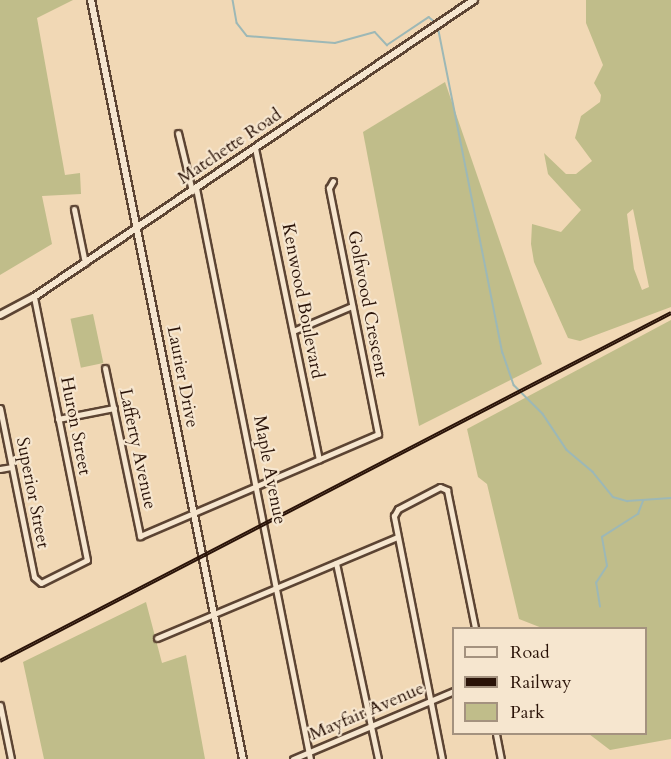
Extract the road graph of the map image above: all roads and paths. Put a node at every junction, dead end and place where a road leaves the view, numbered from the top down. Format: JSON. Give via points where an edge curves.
{"nodes":[{"id":1,"x":91,"y":0,"type":"edge"},
{"id":2,"x":474,"y":0,"type":"edge"},
{"id":3,"x":178,"y":133,"type":"dead end"},
{"id":4,"x":255,"y":148,"type":"junction"},
{"id":5,"x":333,"y":181,"type":"dead end"},
{"id":6,"x":194,"y":189,"type":"junction"},
{"id":7,"x":74,"y":209,"type":"dead end"},
{"id":8,"x":136,"y":227,"type":"junction"},
{"id":9,"x":85,"y":263,"type":"junction"},
{"id":10,"x":34,"y":297,"type":"junction"},
{"id":11,"x":352,"y":306,"type":"junction"},
{"id":12,"x":0,"y":315,"type":"edge"},
{"id":13,"x":293,"y":330,"type":"junction"},
{"id":14,"x":105,"y":368,"type":"dead end"},
{"id":15,"x":0,"y":408,"type":"edge"},
{"id":16,"x":114,"y":408,"type":"junction"},
{"id":17,"x":58,"y":419,"type":"junction"},
{"id":18,"x":319,"y":460,"type":"junction"},
{"id":19,"x":11,"y":467,"type":"junction"},
{"id":20,"x":0,"y":469,"type":"edge"},
{"id":21,"x":256,"y":486,"type":"junction"},
{"id":22,"x":194,"y":513,"type":"junction"},
{"id":23,"x":397,"y":537,"type":"junction"},
{"id":24,"x":336,"y":562,"type":"junction"},
{"id":25,"x":37,"y":583,"type":"joint"},
{"id":26,"x":276,"y":587,"type":"junction"},
{"id":27,"x":214,"y":612,"type":"junction"},
{"id":28,"x":475,"y":627,"type":"edge"},
{"id":29,"x":157,"y":639,"type":"dead end"},
{"id":30,"x":452,"y":691,"type":"edge"},
{"id":31,"x":430,"y":701,"type":"junction"},
{"id":32,"x":0,"y":705,"type":"edge"},
{"id":33,"x":371,"y":727,"type":"junction"},
{"id":34,"x":495,"y":735,"type":"edge"},
{"id":35,"x":310,"y":756,"type":"edge"},
{"id":36,"x":11,"y":759,"type":"edge"},
{"id":37,"x":243,"y":759,"type":"edge"},
{"id":38,"x":293,"y":759,"type":"edge"},
{"id":39,"x":378,"y":759,"type":"edge"},
{"id":40,"x":442,"y":759,"type":"edge"},
{"id":41,"x":501,"y":759,"type":"edge"}],
"edges":[{"from":1,"to":8,"type":"street","name":"Laurier Drive"},
{"from":2,"to":4,"type":"street","name":"Matchette Road"},
{"from":3,"to":6,"type":"street","name":"Maple Avenue"},
{"from":4,"to":6,"type":"street","name":"Matchette Road"},
{"from":4,"to":13,"type":"street","name":"Kenwood Boulevard"},
{"from":5,"to":11,"type":"street","name":"Golfwood Crescent","via":[[329,188]]},
{"from":6,"to":8,"type":"street","name":"Matchette Road"},
{"from":6,"to":21,"type":"street","name":"Maple Avenue"},
{"from":7,"to":9,"type":"street"},
{"from":8,"to":9,"type":"street","name":"Matchette Road"},
{"from":8,"to":22,"type":"street","name":"Laurier Drive"},
{"from":9,"to":10,"type":"street","name":"Matchette Road"},
{"from":10,"to":12,"type":"street","name":"Matchette Road"},
{"from":10,"to":17,"type":"street","name":"Huron Street"},
{"from":11,"to":13,"type":"street"},
{"from":11,"to":18,"type":"street","name":"Golfwood Crescent","via":[[378,434]]},
{"from":13,"to":18,"type":"street","name":"Kenwood Boulevard"},
{"from":14,"to":16,"type":"street","name":"Lafferty Avenue"},
{"from":15,"to":19,"type":"street","name":"Superior Street"},
{"from":16,"to":17,"type":"street"},
{"from":16,"to":22,"type":"street","name":"Lafferty Avenue","via":[[140,536]]},
{"from":17,"to":25,"type":"street","name":"Huron Street","via":[[87,560]]},
{"from":18,"to":21,"type":"street"},
{"from":19,"to":20,"type":"street"},
{"from":19,"to":25,"type":"street","name":"Superior Street"},
{"from":21,"to":22,"type":"street"},
{"from":21,"to":26,"type":"street","name":"Maple Avenue"},
{"from":22,"to":27,"type":"street","name":"Laurier Drive"},
{"from":23,"to":24,"type":"street"},
{"from":23,"to":28,"type":"street","via":[[394,516],[398,508],[440,487],[447,490]]},
{"from":23,"to":31,"type":"street"},
{"from":24,"to":26,"type":"street"},
{"from":24,"to":33,"type":"street"},
{"from":26,"to":27,"type":"street"},
{"from":26,"to":35,"type":"street","name":"Maple Avenue"},
{"from":27,"to":29,"type":"street"},
{"from":27,"to":37,"type":"street","name":"Laurier Drive"},
{"from":30,"to":31,"type":"street","name":"Mayfair Avenue"},
{"from":31,"to":33,"type":"street","name":"Mayfair Avenue"},
{"from":31,"to":40,"type":"street"},
{"from":32,"to":36,"type":"street"},
{"from":33,"to":35,"type":"street","name":"Mayfair Avenue"},
{"from":33,"to":39,"type":"street"},
{"from":34,"to":41,"type":"street"},
{"from":35,"to":38,"type":"street","name":"Mayfair Avenue"}]}
